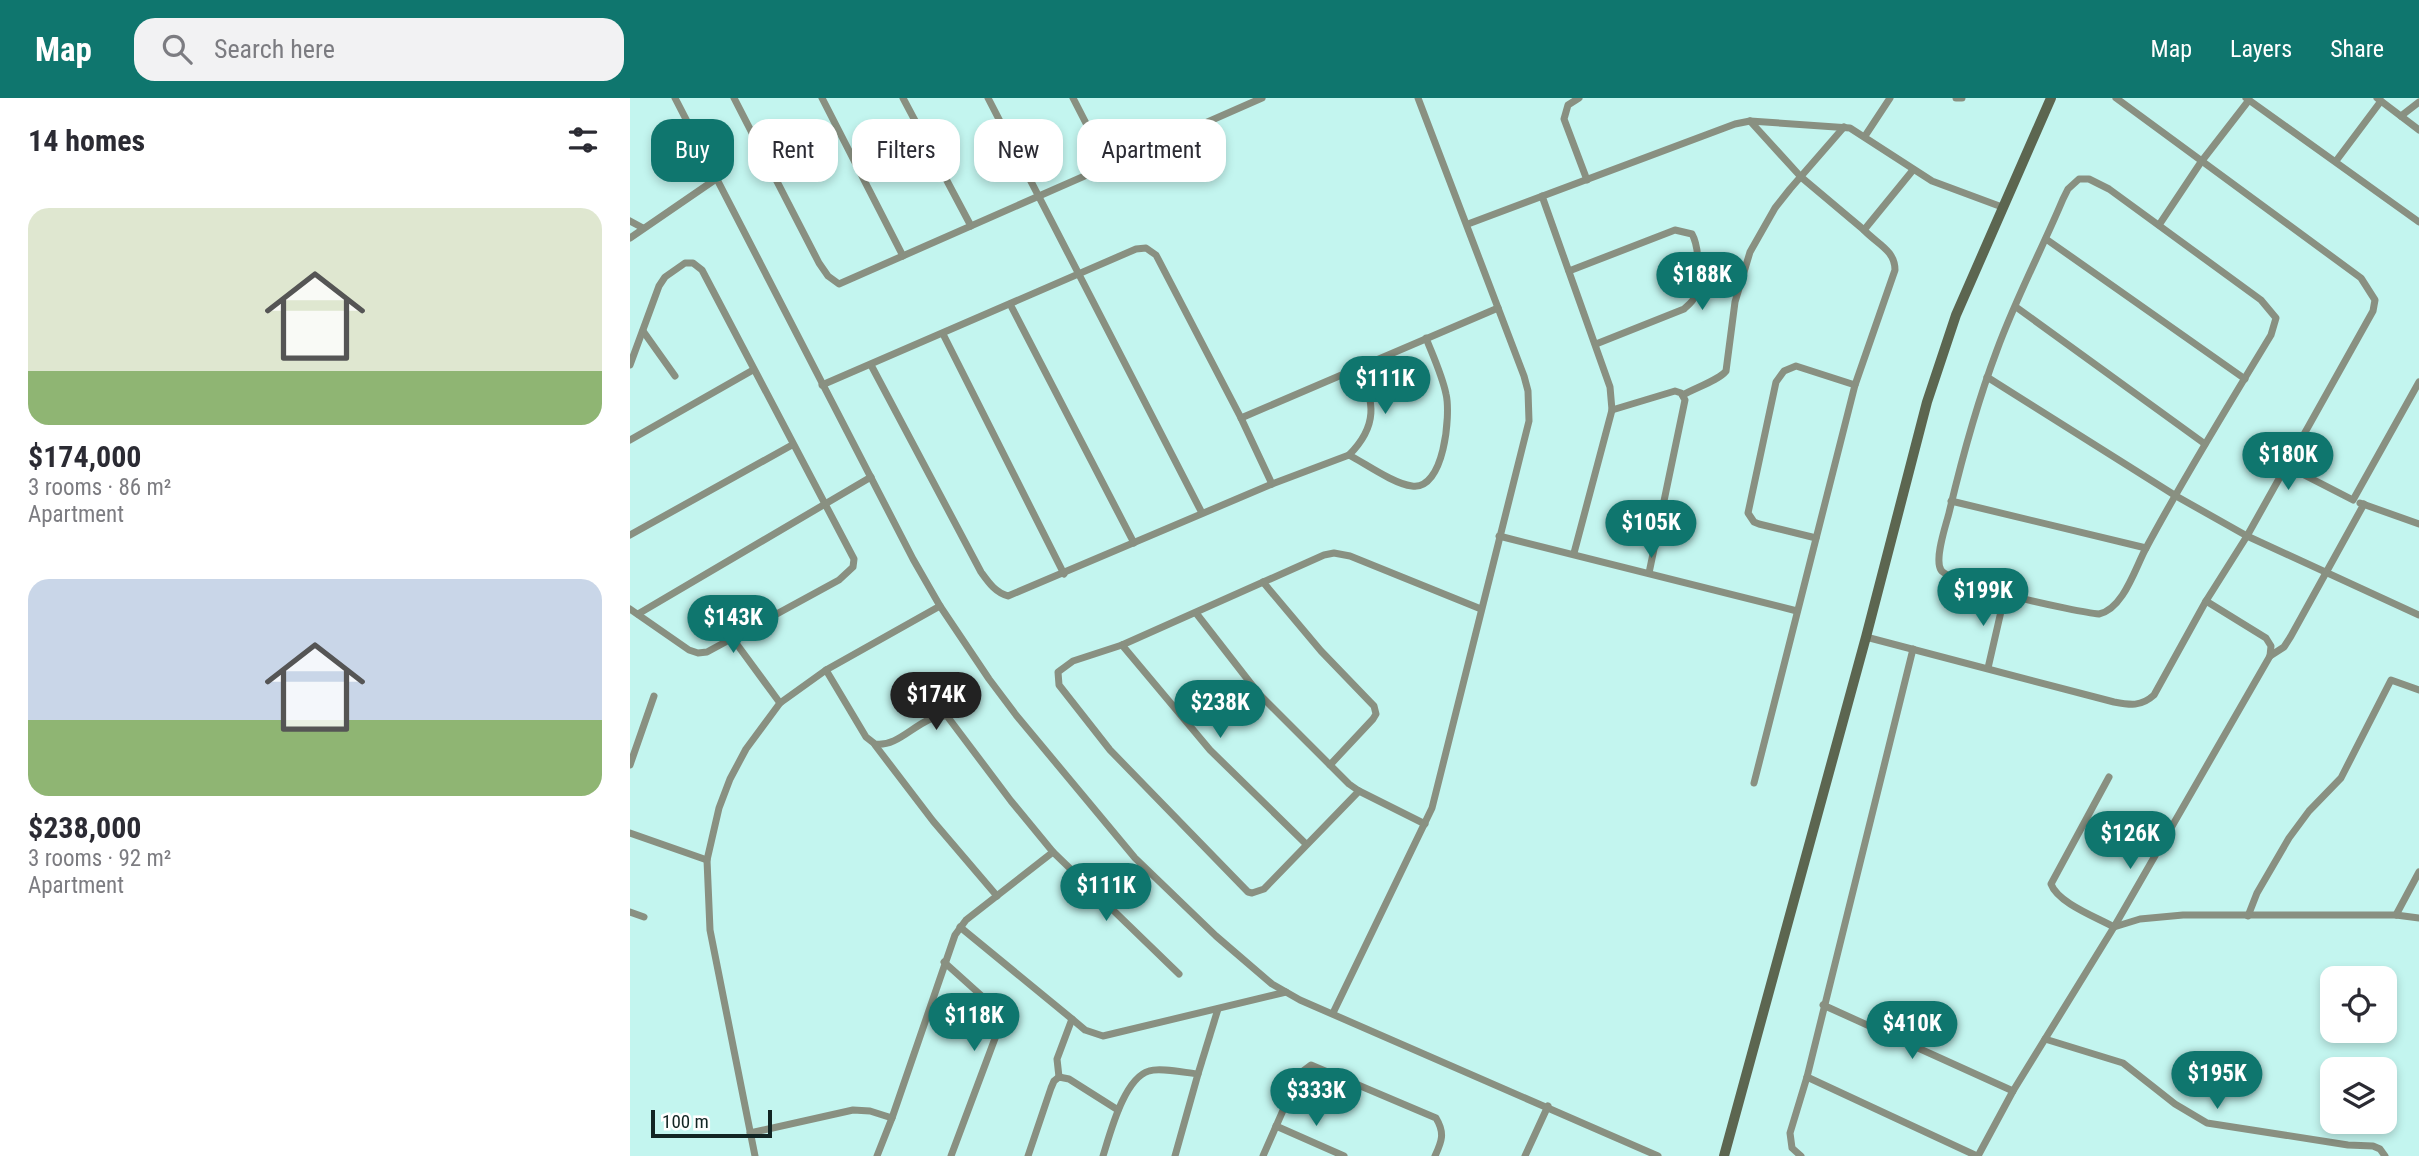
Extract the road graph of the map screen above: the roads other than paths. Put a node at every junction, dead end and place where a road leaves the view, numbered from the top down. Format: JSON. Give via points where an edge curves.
{"nodes":[{"id":1,"x":675,"y":98,"type":"edge"},
{"id":2,"x":734,"y":98,"type":"edge"},
{"id":3,"x":822,"y":98,"type":"edge"},
{"id":4,"x":903,"y":98,"type":"edge"},
{"id":5,"x":988,"y":98,"type":"edge"},
{"id":6,"x":1073,"y":98,"type":"edge"},
{"id":7,"x":1262,"y":98,"type":"edge"},
{"id":8,"x":1418,"y":98,"type":"edge"},
{"id":9,"x":1578,"y":98,"type":"edge"},
{"id":10,"x":1890,"y":98,"type":"edge"},
{"id":11,"x":1956,"y":98,"type":"edge"},
{"id":12,"x":1962,"y":98,"type":"edge"},
{"id":13,"x":2051,"y":98,"type":"edge"},
{"id":14,"x":2116,"y":98,"type":"edge"},
{"id":15,"x":2248,"y":99,"type":"edge"},
{"id":16,"x":2379,"y":100,"type":"edge"},
{"id":17,"x":2419,"y":102,"type":"edge"},
{"id":18,"x":2401,"y":116,"type":"junction"},
{"id":19,"x":686,"y":119,"type":"edge"},
{"id":20,"x":1084,"y":119,"type":"edge"},
{"id":21,"x":1214,"y":119,"type":"edge"},
{"id":22,"x":1750,"y":121,"type":"junction"},
{"id":23,"x":1844,"y":127,"type":"junction"},
{"id":24,"x":2419,"y":130,"type":"edge"},
{"id":25,"x":1866,"y":136,"type":"junction"},
{"id":26,"x":2201,"y":162,"type":"junction"},
{"id":27,"x":2336,"y":162,"type":"junction"},
{"id":28,"x":1913,"y":170,"type":"junction"},
{"id":29,"x":1801,"y":177,"type":"junction"},
{"id":30,"x":1077,"y":180,"type":"edge"},
{"id":31,"x":1587,"y":180,"type":"junction"},
{"id":32,"x":712,"y":182,"type":"edge"},
{"id":33,"x":718,"y":182,"type":"edge"},
{"id":34,"x":1542,"y":196,"type":"junction"},
{"id":35,"x":1039,"y":197,"type":"junction"},
{"id":36,"x":2002,"y":207,"type":"junction"},
{"id":37,"x":630,"y":221,"type":"edge"},
{"id":38,"x":2419,"y":222,"type":"edge"},
{"id":39,"x":1468,"y":224,"type":"junction"},
{"id":40,"x":2158,"y":225,"type":"junction"},
{"id":41,"x":971,"y":226,"type":"junction"},
{"id":42,"x":643,"y":228,"type":"junction"},
{"id":43,"x":1864,"y":230,"type":"junction"},
{"id":44,"x":630,"y":238,"type":"edge"},
{"id":45,"x":2046,"y":239,"type":"junction"},
{"id":46,"x":904,"y":256,"type":"junction"},
{"id":47,"x":1569,"y":271,"type":"junction"},
{"id":48,"x":1080,"y":275,"type":"junction"},
{"id":49,"x":1010,"y":304,"type":"junction"},
{"id":50,"x":1498,"y":307,"type":"junction"},
{"id":51,"x":2016,"y":307,"type":"junction"},
{"id":52,"x":643,"y":331,"type":"junction"},
{"id":53,"x":943,"y":334,"type":"junction"},
{"id":54,"x":1426,"y":338,"type":"junction"},
{"id":55,"x":1596,"y":344,"type":"junction"},
{"id":56,"x":630,"y":365,"type":"edge"},
{"id":57,"x":871,"y":365,"type":"junction"},
{"id":58,"x":1359,"y":367,"type":"junction"},
{"id":59,"x":753,"y":370,"type":"junction"},
{"id":60,"x":675,"y":376,"type":"dead end"},
{"id":61,"x":1987,"y":377,"type":"junction"},
{"id":62,"x":2245,"y":379,"type":"junction"},
{"id":63,"x":2419,"y":382,"type":"edge"},
{"id":64,"x":822,"y":386,"type":"junction"},
{"id":65,"x":1855,"y":386,"type":"junction"},
{"id":66,"x":1683,"y":395,"type":"junction"},
{"id":67,"x":1612,"y":410,"type":"junction"},
{"id":68,"x":1241,"y":418,"type":"junction"},
{"id":69,"x":630,"y":440,"type":"edge"},
{"id":70,"x":2205,"y":444,"type":"junction"},
{"id":71,"x":792,"y":445,"type":"junction"},
{"id":72,"x":1349,"y":455,"type":"junction"},
{"id":73,"x":2287,"y":466,"type":"junction"},
{"id":74,"x":872,"y":477,"type":"junction"},
{"id":75,"x":1272,"y":484,"type":"junction"},
{"id":76,"x":2176,"y":496,"type":"junction"},
{"id":77,"x":2353,"y":500,"type":"junction"},
{"id":78,"x":1951,"y":501,"type":"junction"},
{"id":79,"x":2364,"y":504,"type":"junction"},
{"id":80,"x":825,"y":506,"type":"junction"},
{"id":81,"x":1202,"y":513,"type":"junction"},
{"id":82,"x":2419,"y":524,"type":"edge"},
{"id":83,"x":630,"y":535,"type":"edge"},
{"id":84,"x":1499,"y":536,"type":"junction"},
{"id":85,"x":2247,"y":536,"type":"junction"},
{"id":86,"x":1815,"y":538,"type":"junction"},
{"id":87,"x":1133,"y":543,"type":"junction"},
{"id":88,"x":2146,"y":548,"type":"junction"},
{"id":89,"x":1574,"y":553,"type":"junction"},
{"id":90,"x":1649,"y":573,"type":"junction"},
{"id":91,"x":2326,"y":573,"type":"junction"},
{"id":92,"x":1064,"y":574,"type":"junction"},
{"id":93,"x":1263,"y":582,"type":"junction"},
{"id":94,"x":2004,"y":594,"type":"junction"},
{"id":95,"x":2206,"y":601,"type":"junction"},
{"id":96,"x":940,"y":606,"type":"junction"},
{"id":97,"x":630,"y":609,"type":"edge"},
{"id":98,"x":1481,"y":609,"type":"junction"},
{"id":99,"x":1797,"y":611,"type":"junction"},
{"id":100,"x":1196,"y":613,"type":"junction"},
{"id":101,"x":638,"y":614,"type":"junction"},
{"id":102,"x":2419,"y":615,"type":"edge"},
{"id":103,"x":1866,"y":637,"type":"junction"},
{"id":104,"x":733,"y":639,"type":"junction"},
{"id":105,"x":1122,"y":645,"type":"junction"},
{"id":106,"x":1913,"y":649,"type":"junction"},
{"id":107,"x":2270,"y":656,"type":"junction"},
{"id":108,"x":1988,"y":668,"type":"junction"},
{"id":109,"x":826,"y":670,"type":"junction"},
{"id":110,"x":2419,"y":690,"type":"edge"},
{"id":111,"x":654,"y":696,"type":"dead end"},
{"id":112,"x":780,"y":703,"type":"junction"},
{"id":113,"x":875,"y":744,"type":"junction"},
{"id":114,"x":630,"y":765,"type":"edge"},
{"id":115,"x":1330,"y":765,"type":"junction"},
{"id":116,"x":2109,"y":777,"type":"dead end"},
{"id":117,"x":1754,"y":783,"type":"dead end"},
{"id":118,"x":1359,"y":791,"type":"junction"},
{"id":119,"x":1425,"y":824,"type":"junction"},
{"id":120,"x":630,"y":833,"type":"edge"},
{"id":121,"x":1306,"y":844,"type":"junction"},
{"id":122,"x":1054,"y":852,"type":"junction"},
{"id":123,"x":707,"y":860,"type":"junction"},
{"id":124,"x":2419,"y":872,"type":"edge"},
{"id":125,"x":997,"y":896,"type":"junction"},
{"id":126,"x":630,"y":912,"type":"edge"},
{"id":127,"x":2396,"y":915,"type":"junction"},
{"id":128,"x":2248,"y":916,"type":"junction"},
{"id":129,"x":645,"y":917,"type":"dead end"},
{"id":130,"x":2419,"y":918,"type":"edge"},
{"id":131,"x":960,"y":927,"type":"junction"},
{"id":132,"x":2113,"y":927,"type":"junction"},
{"id":133,"x":944,"y":962,"type":"junction"},
{"id":134,"x":1179,"y":974,"type":"dead end"},
{"id":135,"x":1286,"y":992,"type":"junction"},
{"id":136,"x":1823,"y":1005,"type":"junction"},
{"id":137,"x":1218,"y":1009,"type":"junction"},
{"id":138,"x":1333,"y":1013,"type":"junction"},
{"id":139,"x":1072,"y":1019,"type":"junction"},
{"id":140,"x":2045,"y":1039,"type":"junction"},
{"id":141,"x":1198,"y":1074,"type":"junction"},
{"id":142,"x":1059,"y":1077,"type":"junction"},
{"id":143,"x":1807,"y":1077,"type":"junction"},
{"id":144,"x":2012,"y":1091,"type":"junction"},
{"id":145,"x":1548,"y":1106,"type":"junction"},
{"id":146,"x":1118,"y":1110,"type":"junction"},
{"id":147,"x":892,"y":1118,"type":"junction"},
{"id":148,"x":1276,"y":1126,"type":"junction"},
{"id":149,"x":750,"y":1133,"type":"junction"},
{"id":150,"x":755,"y":1156,"type":"edge"},
{"id":151,"x":877,"y":1156,"type":"edge"},
{"id":152,"x":951,"y":1156,"type":"edge"},
{"id":153,"x":1028,"y":1156,"type":"edge"},
{"id":154,"x":1103,"y":1156,"type":"edge"},
{"id":155,"x":1175,"y":1156,"type":"edge"},
{"id":156,"x":1263,"y":1156,"type":"edge"},
{"id":157,"x":1344,"y":1156,"type":"edge"},
{"id":158,"x":1436,"y":1156,"type":"edge"},
{"id":159,"x":1525,"y":1156,"type":"edge"},
{"id":160,"x":1658,"y":1156,"type":"edge"},
{"id":161,"x":1724,"y":1156,"type":"edge"},
{"id":162,"x":1801,"y":1156,"type":"edge"},
{"id":163,"x":1978,"y":1156,"type":"edge"},
{"id":164,"x":2385,"y":1156,"type":"edge"}],
"edges":[{"from":1,"to":19,"type":"street"},
{"from":2,"to":46,"type":"street","via":[[819,263],[833,281],[846,283]]},
{"from":3,"to":46,"type":"street"},
{"from":4,"to":41,"type":"street"},
{"from":5,"to":35,"type":"street"},
{"from":6,"to":20,"type":"street"},
{"from":7,"to":21,"type":"street"},
{"from":8,"to":39,"type":"street"},
{"from":9,"to":31,"type":"street","via":[[1566,109],[1564,119]]},
{"from":10,"to":25,"type":"street"},
{"from":11,"to":12,"type":"street"},
{"from":13,"to":36,"type":"street"},
{"from":14,"to":26,"type":"street"},
{"from":15,"to":26,"type":"street"},
{"from":15,"to":27,"type":"street"},
{"from":16,"to":18,"type":"street"},
{"from":16,"to":27,"type":"street"},
{"from":17,"to":18,"type":"street"},
{"from":18,"to":24,"type":"street"},
{"from":22,"to":23,"type":"street"},
{"from":22,"to":29,"type":"street"},
{"from":22,"to":31,"type":"street"},
{"from":23,"to":25,"type":"street"},
{"from":23,"to":29,"type":"street"},
{"from":25,"to":28,"type":"street"},
{"from":26,"to":40,"type":"street"},
{"from":26,"to":73,"type":"street","via":[[2361,278],[2375,300],[2370,317]]},
{"from":27,"to":38,"type":"street"},
{"from":28,"to":36,"type":"street"},
{"from":28,"to":43,"type":"street"},
{"from":29,"to":43,"type":"street"},
{"from":29,"to":66,"type":"street","via":[[1775,208],[1750,252],[1735,302],[1726,371]]},
{"from":30,"to":35,"type":"street"},
{"from":31,"to":34,"type":"street"},
{"from":32,"to":42,"type":"street"},
{"from":33,"to":64,"type":"street"},
{"from":34,"to":39,"type":"street"},
{"from":34,"to":47,"type":"street"},
{"from":35,"to":41,"type":"street"},
{"from":35,"to":48,"type":"street"},
{"from":36,"to":103,"type":"street","via":[[1956,315],[1927,402]]},
{"from":37,"to":42,"type":"street"},
{"from":39,"to":50,"type":"street"},
{"from":40,"to":45,"type":"street","via":[[2109,190],[2079,178],[2068,189]]},
{"from":40,"to":62,"type":"street","via":[[2275,314],[2271,335]]},
{"from":41,"to":46,"type":"street"},
{"from":42,"to":44,"type":"street"},
{"from":43,"to":65,"type":"street","via":[[1890,253],[1895,270]]},
{"from":45,"to":51,"type":"street"},
{"from":45,"to":62,"type":"street"},
{"from":47,"to":55,"type":"street"},
{"from":47,"to":55,"type":"street","via":[[1675,230],[1692,234],[1697,246],[1698,283],[1691,303]]},
{"from":48,"to":49,"type":"street"},
{"from":48,"to":68,"type":"street","via":[[1139,248],[1153,252]]},
{"from":48,"to":81,"type":"street"},
{"from":49,"to":53,"type":"street"},
{"from":49,"to":87,"type":"street"},
{"from":50,"to":54,"type":"street"},
{"from":50,"to":84,"type":"street","via":[[1528,391],[1530,421]]},
{"from":51,"to":61,"type":"street"},
{"from":51,"to":70,"type":"street"},
{"from":52,"to":56,"type":"street"},
{"from":52,"to":59,"type":"street","via":[[659,286],[676,269],[693,263],[702,270]]},
{"from":52,"to":60,"type":"street"},
{"from":53,"to":57,"type":"street"},
{"from":53,"to":92,"type":"street"},
{"from":54,"to":58,"type":"street"},
{"from":54,"to":72,"type":"street","via":[[1447,403],[1436,472],[1415,487]]},
{"from":55,"to":67,"type":"street","via":[[1611,387]]},
{"from":57,"to":64,"type":"street"},
{"from":57,"to":92,"type":"street","via":[[991,585],[1008,596]]},
{"from":58,"to":68,"type":"street"},
{"from":58,"to":72,"type":"street","via":[[1372,402],[1371,420]]},
{"from":59,"to":69,"type":"street"},
{"from":59,"to":71,"type":"street"},
{"from":61,"to":76,"type":"street"},
{"from":61,"to":78,"type":"street"},
{"from":62,"to":70,"type":"street"},
{"from":63,"to":77,"type":"street"},
{"from":64,"to":74,"type":"street"},
{"from":65,"to":86,"type":"street"},
{"from":65,"to":86,"type":"street","via":[[1796,366],[1784,371],[1776,382],[1748,513],[1762,525]]},
{"from":66,"to":67,"type":"street","via":[[1675,391]]},
{"from":66,"to":90,"type":"street","via":[[1685,410]]},
{"from":67,"to":89,"type":"street"},
{"from":68,"to":75,"type":"street"},
{"from":70,"to":76,"type":"street"},
{"from":71,"to":80,"type":"street"},
{"from":71,"to":83,"type":"street"},
{"from":72,"to":75,"type":"street"},
{"from":73,"to":77,"type":"street"},
{"from":73,"to":85,"type":"street"},
{"from":74,"to":80,"type":"street"},
{"from":74,"to":96,"type":"street"},
{"from":75,"to":81,"type":"street"},
{"from":76,"to":85,"type":"street"},
{"from":76,"to":88,"type":"street"},
{"from":77,"to":79,"type":"street"},
{"from":78,"to":88,"type":"street"},
{"from":78,"to":94,"type":"street","via":[[1940,548],[1941,570],[1956,580]]},
{"from":79,"to":82,"type":"street"},
{"from":79,"to":91,"type":"street"},
{"from":80,"to":101,"type":"street"},
{"from":80,"to":104,"type":"street","via":[[849,547],[853,567],[839,580]]},
{"from":81,"to":87,"type":"street"},
{"from":84,"to":89,"type":"street"},
{"from":84,"to":98,"type":"street"},
{"from":85,"to":91,"type":"street"},
{"from":85,"to":95,"type":"street"},
{"from":86,"to":99,"type":"street"},
{"from":87,"to":92,"type":"street"},
{"from":88,"to":94,"type":"street","via":[[2121,596],[2106,612],[2090,613]]},
{"from":89,"to":90,"type":"street"},
{"from":90,"to":99,"type":"street"},
{"from":91,"to":102,"type":"street"},
{"from":91,"to":107,"type":"street","via":[[2284,647]]},
{"from":93,"to":98,"type":"street","via":[[1324,555],[1341,554]]},
{"from":93,"to":100,"type":"street"},
{"from":93,"to":115,"type":"street","via":[[1374,706],[1373,719]]},
{"from":94,"to":108,"type":"street"},
{"from":95,"to":107,"type":"street","via":[[2266,638]]},
{"from":95,"to":108,"type":"street","via":[[2154,695],[2140,704],[2114,702]]},
{"from":96,"to":109,"type":"street"},
{"from":96,"to":135,"type":"street","via":[[1016,715],[1135,858],[1216,936]]},
{"from":97,"to":101,"type":"street"},
{"from":98,"to":119,"type":"street"},
{"from":99,"to":117,"type":"street"},
{"from":100,"to":105,"type":"street"},
{"from":100,"to":115,"type":"street","via":[[1259,694]]},
{"from":101,"to":104,"type":"street","via":[[698,653]]},
{"from":103,"to":106,"type":"street"},
{"from":103,"to":161,"type":"street"},
{"from":104,"to":112,"type":"street"},
{"from":105,"to":121,"type":"street","via":[[1210,750]]},
{"from":105,"to":121,"type":"street","via":[[1073,661],[1058,672],[1059,685],[1110,750],[1252,893],[1264,889]]},
{"from":106,"to":108,"type":"street"},
{"from":106,"to":136,"type":"street"},
{"from":107,"to":132,"type":"street"},
{"from":109,"to":112,"type":"street"},
{"from":109,"to":113,"type":"street","via":[[866,737]]},
{"from":110,"to":128,"type":"street","via":[[2391,680],[2341,778],[2289,838]]},
{"from":111,"to":114,"type":"street"},
{"from":112,"to":123,"type":"street","via":[[730,779]]},
{"from":113,"to":122,"type":"street","via":[[947,716]]},
{"from":113,"to":125,"type":"street"},
{"from":115,"to":118,"type":"street"},
{"from":116,"to":132,"type":"street","via":[[2051,884],[2064,900]]},
{"from":118,"to":119,"type":"street"},
{"from":118,"to":121,"type":"street"},
{"from":119,"to":138,"type":"street"},
{"from":120,"to":123,"type":"street"},
{"from":122,"to":125,"type":"street"},
{"from":122,"to":134,"type":"street"},
{"from":123,"to":149,"type":"street","via":[[710,930]]},
{"from":124,"to":127,"type":"street"},
{"from":125,"to":131,"type":"street"},
{"from":126,"to":129,"type":"street"},
{"from":127,"to":128,"type":"street"},
{"from":127,"to":130,"type":"street"},
{"from":128,"to":132,"type":"street","via":[[2157,917]]},
{"from":131,"to":133,"type":"street"},
{"from":131,"to":139,"type":"street"},
{"from":132,"to":140,"type":"street"},
{"from":133,"to":147,"type":"street"},
{"from":133,"to":152,"type":"street","via":[[994,1007],[998,1018],[997,1032]]},
{"from":135,"to":137,"type":"street"},
{"from":135,"to":138,"type":"street"},
{"from":136,"to":143,"type":"street"},
{"from":136,"to":144,"type":"street"},
{"from":137,"to":139,"type":"street","via":[[1103,1035],[1085,1030]]},
{"from":137,"to":141,"type":"street"},
{"from":138,"to":145,"type":"street"},
{"from":139,"to":142,"type":"street","via":[[1057,1059]]},
{"from":140,"to":144,"type":"street"},
{"from":140,"to":164,"type":"street","via":[[2123,1063],[2207,1123],[2372,1146]]},
{"from":141,"to":146,"type":"street","via":[[1150,1070],[1135,1082]]},
{"from":141,"to":155,"type":"street"},
{"from":142,"to":146,"type":"street"},
{"from":142,"to":153,"type":"street"},
{"from":143,"to":162,"type":"street","via":[[1790,1133],[1792,1148]]},
{"from":143,"to":163,"type":"street"},
{"from":144,"to":163,"type":"street"},
{"from":145,"to":159,"type":"street"},
{"from":145,"to":160,"type":"street"},
{"from":146,"to":154,"type":"street"},
{"from":147,"to":149,"type":"street","via":[[853,1110]]},
{"from":147,"to":151,"type":"street"},
{"from":148,"to":156,"type":"street"},
{"from":148,"to":157,"type":"street"},
{"from":148,"to":158,"type":"street","via":[[1299,1074],[1311,1065],[1436,1118],[1442,1133]]},
{"from":149,"to":150,"type":"street"}]}
